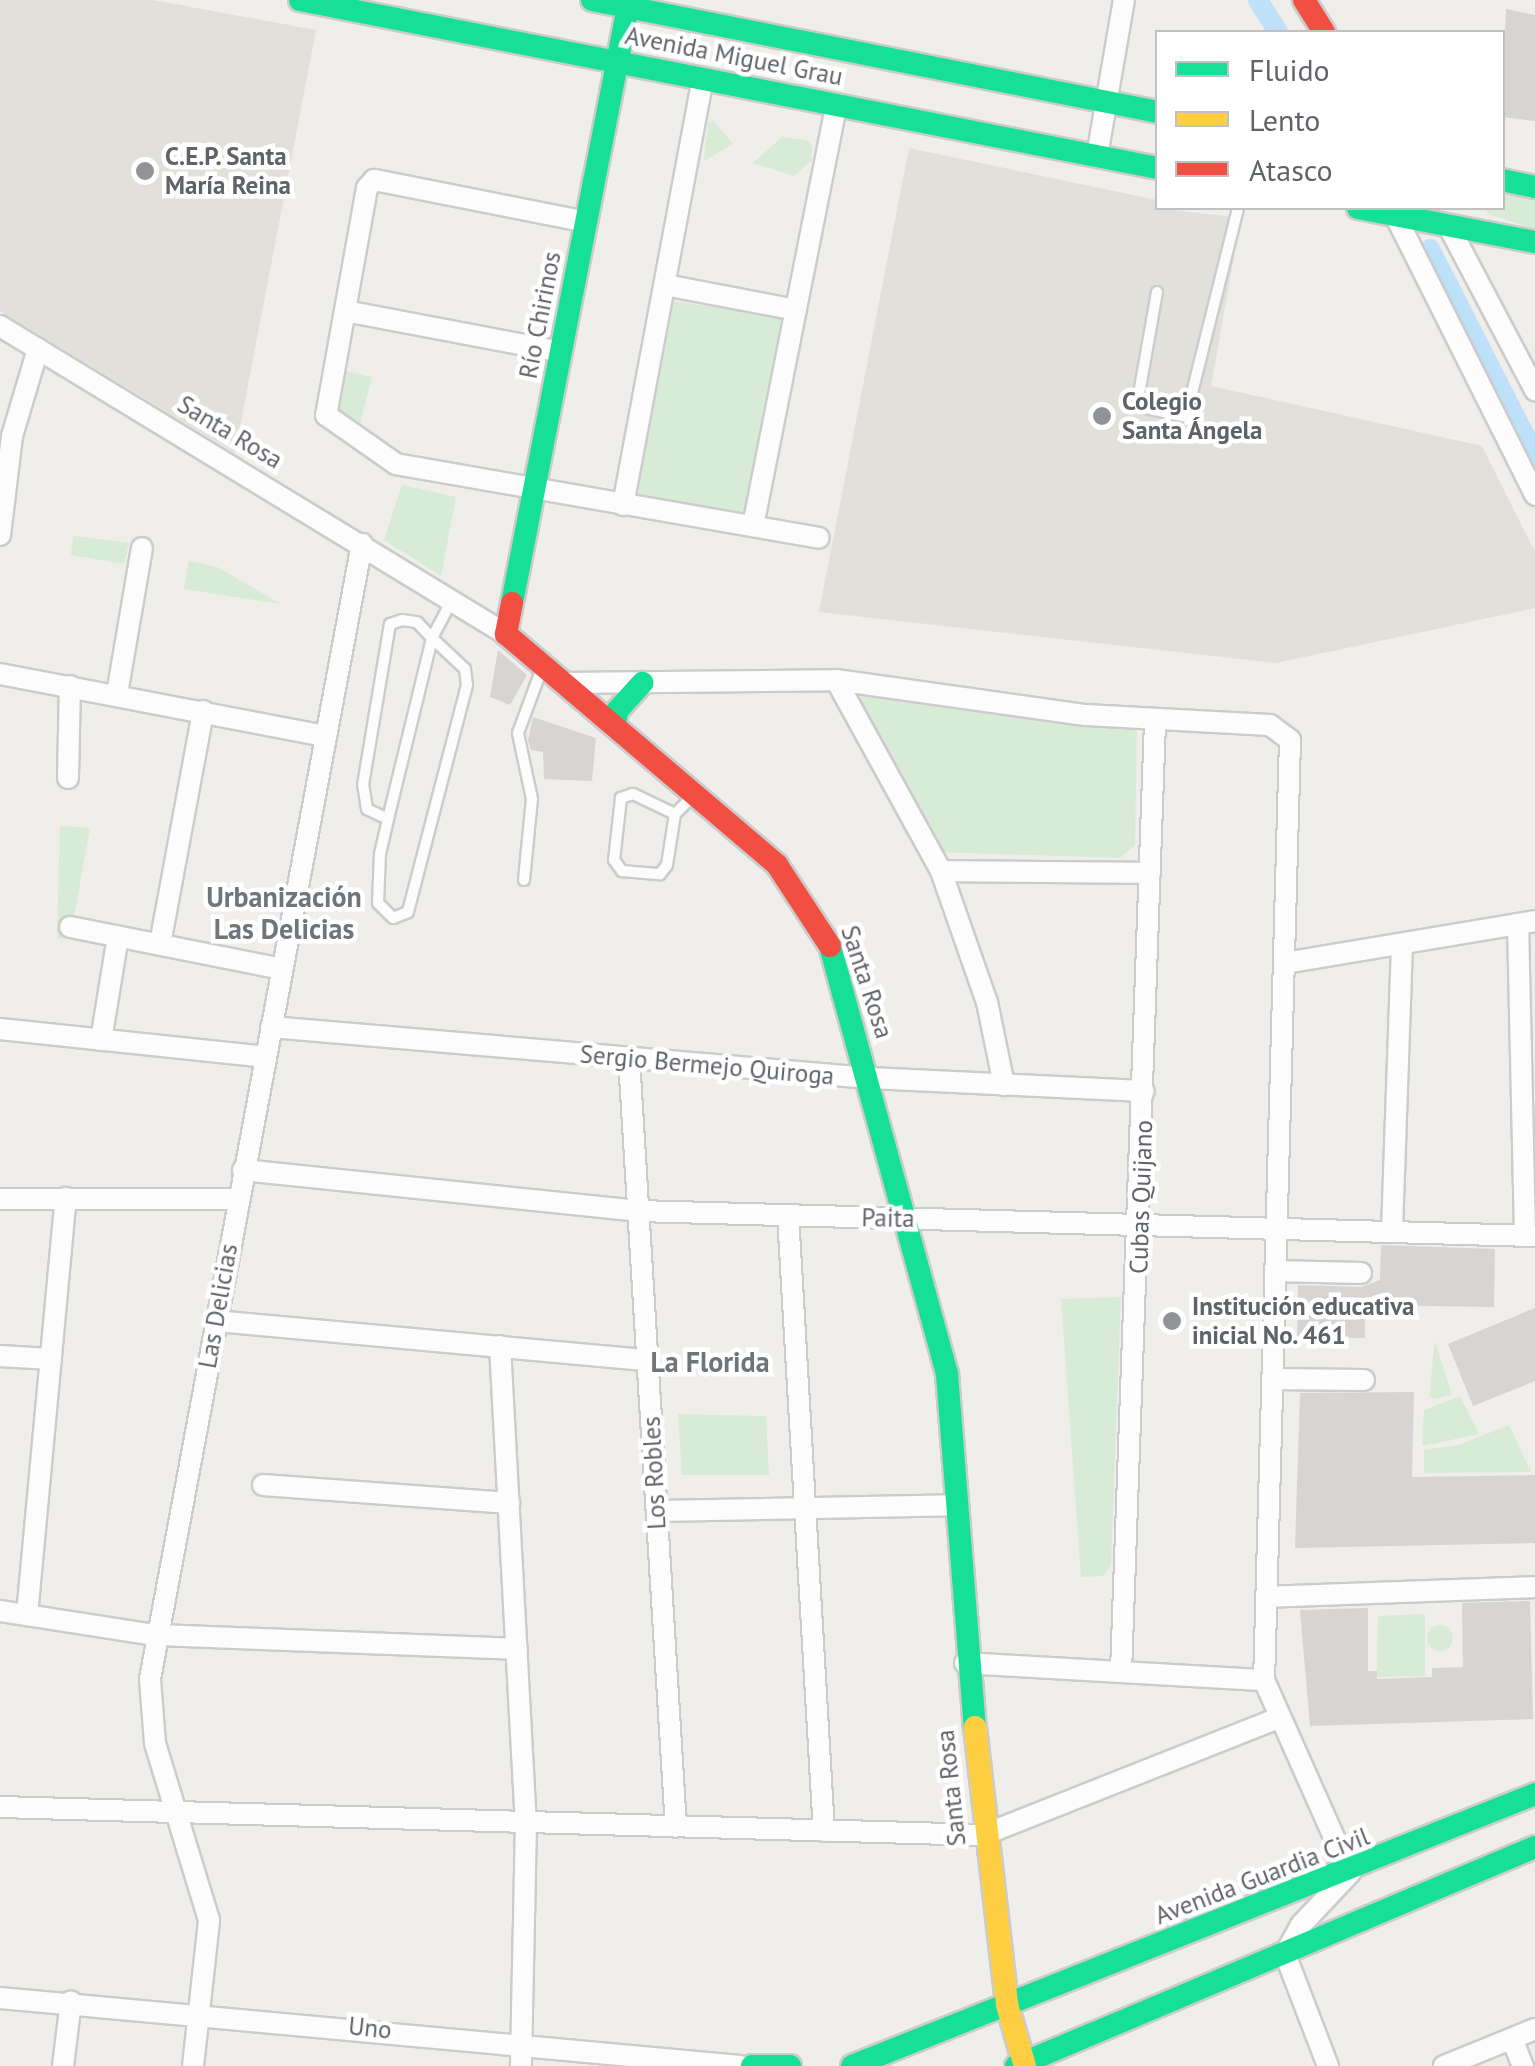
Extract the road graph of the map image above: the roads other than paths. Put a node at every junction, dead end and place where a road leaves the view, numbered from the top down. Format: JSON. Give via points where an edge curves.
{"nodes":[{"id":1,"x":300,"y":0,"type":"edge"},
{"id":2,"x":592,"y":0,"type":"edge"},
{"id":3,"x":1124,"y":0,"type":"edge"},
{"id":4,"x":1304,"y":0,"type":"edge"},
{"id":5,"x":369,"y":6,"type":"edge"},
{"id":6,"x":628,"y":7,"type":"junction"},
{"id":7,"x":1323,"y":30,"type":"edge"},
{"id":8,"x":618,"y":62,"type":"junction"},
{"id":9,"x":704,"y":78,"type":"junction"},
{"id":10,"x":1108,"y":102,"type":"junction"},
{"id":11,"x":836,"y":104,"type":"junction"},
{"id":12,"x":1155,"y":111,"type":"edge"},
{"id":13,"x":1098,"y":156,"type":"junction"},
{"id":14,"x":1155,"y":167,"type":"edge"},
{"id":15,"x":1505,"y":181,"type":"edge"},
{"id":16,"x":1535,"y":187,"type":"edge"},
{"id":17,"x":1238,"y":210,"type":"edge"},
{"id":18,"x":1369,"y":210,"type":"edge"},
{"id":19,"x":1395,"y":215,"type":"junction"},
{"id":20,"x":1442,"y":216,"type":"edge"},
{"id":21,"x":587,"y":222,"type":"junction"},
{"id":22,"x":1535,"y":242,"type":"edge"},
{"id":23,"x":664,"y":285,"type":"junction"},
{"id":24,"x":1157,"y":292,"type":"dead end"},
{"id":25,"x":796,"y":310,"type":"junction"},
{"id":26,"x":344,"y":311,"type":"junction"},
{"id":27,"x":0,"y":326,"type":"edge"},
{"id":28,"x":38,"y":348,"type":"junction"},
{"id":29,"x":561,"y":352,"type":"junction"},
{"id":30,"x":1535,"y":390,"type":"edge"},
{"id":31,"x":534,"y":491,"type":"junction"},
{"id":32,"x":1535,"y":495,"type":"edge"},
{"id":33,"x":623,"y":505,"type":"junction"},
{"id":34,"x":753,"y":526,"type":"junction"},
{"id":35,"x":0,"y":535,"type":"edge"},
{"id":36,"x":819,"y":538,"type":"dead end"},
{"id":37,"x":362,"y":544,"type":"junction"},
{"id":38,"x":142,"y":548,"type":"dead end"},
{"id":39,"x":452,"y":600,"type":"junction"},
{"id":40,"x":506,"y":634,"type":"junction"},
{"id":41,"x":432,"y":638,"type":"junction"},
{"id":42,"x":543,"y":665,"type":"junction"},
{"id":43,"x":0,"y":674,"type":"edge"},
{"id":44,"x":836,"y":680,"type":"junction"},
{"id":45,"x":642,"y":682,"type":"junction"},
{"id":46,"x":565,"y":683,"type":"junction"},
{"id":47,"x":70,"y":686,"type":"junction"},
{"id":48,"x":116,"y":694,"type":"junction"},
{"id":49,"x":203,"y":712,"type":"junction"},
{"id":50,"x":1155,"y":721,"type":"junction"},
{"id":51,"x":615,"y":725,"type":"junction"},
{"id":52,"x":326,"y":736,"type":"junction"},
{"id":53,"x":68,"y":778,"type":"dead end"},
{"id":54,"x":696,"y":794,"type":"junction"},
{"id":55,"x":675,"y":814,"type":"junction"},
{"id":56,"x":388,"y":819,"type":"junction"},
{"id":57,"x":942,"y":871,"type":"junction"},
{"id":58,"x":1150,"y":872,"type":"junction"},
{"id":59,"x":524,"y":880,"type":"dead end"},
{"id":60,"x":1526,"y":923,"type":"edge"},
{"id":61,"x":70,"y":927,"type":"dead end"},
{"id":62,"x":118,"y":936,"type":"junction"},
{"id":63,"x":160,"y":944,"type":"junction"},
{"id":64,"x":1402,"y":944,"type":"junction"},
{"id":65,"x":1285,"y":964,"type":"junction"},
{"id":66,"x":282,"y":969,"type":"junction"},
{"id":67,"x":271,"y":1026,"type":"junction"},
{"id":68,"x":0,"y":1029,"type":"edge"},
{"id":69,"x":102,"y":1040,"type":"junction"},
{"id":70,"x":265,"y":1057,"type":"junction"},
{"id":71,"x":629,"y":1059,"type":"junction"},
{"id":72,"x":869,"y":1078,"type":"junction"},
{"id":73,"x":1004,"y":1084,"type":"junction"},
{"id":74,"x":1144,"y":1091,"type":"junction"},
{"id":75,"x":243,"y":1170,"type":"junction"},
{"id":76,"x":66,"y":1198,"type":"junction"},
{"id":77,"x":0,"y":1199,"type":"edge"},
{"id":78,"x":237,"y":1199,"type":"junction"},
{"id":79,"x":638,"y":1211,"type":"junction"},
{"id":80,"x":788,"y":1215,"type":"junction"},
{"id":81,"x":906,"y":1218,"type":"junction"},
{"id":82,"x":1141,"y":1224,"type":"junction"},
{"id":83,"x":1276,"y":1228,"type":"junction"},
{"id":84,"x":1392,"y":1231,"type":"junction"},
{"id":85,"x":1530,"y":1236,"type":"edge"},
{"id":86,"x":1275,"y":1270,"type":"junction"},
{"id":87,"x":1361,"y":1273,"type":"dead end"},
{"id":88,"x":216,"y":1320,"type":"junction"},
{"id":89,"x":500,"y":1346,"type":"junction"},
{"id":90,"x":0,"y":1356,"type":"edge"},
{"id":91,"x":51,"y":1359,"type":"junction"},
{"id":92,"x":648,"y":1360,"type":"junction"},
{"id":93,"x":1273,"y":1378,"type":"junction"},
{"id":94,"x":1364,"y":1380,"type":"dead end"},
{"id":95,"x":263,"y":1485,"type":"dead end"},
{"id":96,"x":508,"y":1503,"type":"junction"},
{"id":97,"x":957,"y":1505,"type":"junction"},
{"id":98,"x":806,"y":1508,"type":"junction"},
{"id":99,"x":657,"y":1511,"type":"junction"},
{"id":100,"x":1535,"y":1587,"type":"edge"},
{"id":101,"x":1266,"y":1597,"type":"junction"},
{"id":102,"x":0,"y":1611,"type":"edge"},
{"id":103,"x":28,"y":1614,"type":"junction"},
{"id":104,"x":155,"y":1635,"type":"junction"},
{"id":105,"x":516,"y":1649,"type":"junction"},
{"id":106,"x":965,"y":1663,"type":"junction"},
{"id":107,"x":1121,"y":1672,"type":"junction"},
{"id":108,"x":1264,"y":1680,"type":"junction"},
{"id":109,"x":1279,"y":1718,"type":"junction"},
{"id":110,"x":1535,"y":1794,"type":"edge"},
{"id":111,"x":0,"y":1807,"type":"edge"},
{"id":112,"x":177,"y":1812,"type":"junction"},
{"id":113,"x":526,"y":1822,"type":"junction"},
{"id":114,"x":676,"y":1826,"type":"junction"},
{"id":115,"x":824,"y":1831,"type":"junction"},
{"id":116,"x":983,"y":1836,"type":"junction"},
{"id":117,"x":1535,"y":1847,"type":"edge"},
{"id":118,"x":1350,"y":1872,"type":"junction"},
{"id":119,"x":1285,"y":1954,"type":"junction"},
{"id":120,"x":0,"y":1998,"type":"edge"},
{"id":121,"x":71,"y":2002,"type":"junction"},
{"id":122,"x":1007,"y":2005,"type":"junction"},
{"id":123,"x":200,"y":2011,"type":"junction"},
{"id":124,"x":1535,"y":2029,"type":"edge"},
{"id":125,"x":1512,"y":2039,"type":"junction"},
{"id":126,"x":517,"y":2042,"type":"junction"},
{"id":127,"x":1021,"y":2065,"type":"edge"},
{"id":128,"x":63,"y":2066,"type":"edge"},
{"id":129,"x":193,"y":2066,"type":"edge"},
{"id":130,"x":521,"y":2066,"type":"edge"},
{"id":131,"x":740,"y":2066,"type":"edge"},
{"id":132,"x":752,"y":2066,"type":"edge"},
{"id":133,"x":790,"y":2066,"type":"edge"},
{"id":134,"x":852,"y":2066,"type":"edge"},
{"id":135,"x":1328,"y":2066,"type":"edge"},
{"id":136,"x":1444,"y":2066,"type":"edge"},
{"id":137,"x":1523,"y":2066,"type":"edge"}],
"edges":[{"from":1,"to":5,"type":"main road","name":"Avenida Miguel Grau"},
{"from":2,"to":6,"type":"main road","name":"Avenida Miguel Grau"},
{"from":3,"to":10,"type":"street"},
{"from":4,"to":7,"type":"main road"},
{"from":5,"to":8,"type":"main road","name":"Avenida Miguel Grau"},
{"from":6,"to":8,"type":"main road","name":"Río Chirinos"},
{"from":6,"to":10,"type":"main road","name":"Avenida Miguel Grau"},
{"from":8,"to":9,"type":"main road","name":"Avenida Miguel Grau"},
{"from":8,"to":21,"type":"main road","name":"Río Chirinos"},
{"from":9,"to":11,"type":"main road","name":"Avenida Miguel Grau"},
{"from":9,"to":23,"type":"street"},
{"from":10,"to":12,"type":"main road","name":"Avenida Miguel Grau"},
{"from":10,"to":13,"type":"street"},
{"from":11,"to":13,"type":"main road","name":"Avenida Miguel Grau"},
{"from":11,"to":25,"type":"street"},
{"from":13,"to":14,"type":"main road","name":"Avenida Miguel Grau"},
{"from":15,"to":16,"type":"main road"},
{"from":17,"to":24,"type":"lane","via":[[1186,418],[1137,406]]},
{"from":18,"to":19,"type":"main road"},
{"from":19,"to":20,"type":"main road"},
{"from":19,"to":32,"type":"street"},
{"from":20,"to":22,"type":"main road"},
{"from":20,"to":30,"type":"street"},
{"from":21,"to":26,"type":"street","via":[[374,180],[367,188]]},
{"from":21,"to":29,"type":"main road","name":"Río Chirinos"},
{"from":23,"to":25,"type":"street"},
{"from":23,"to":33,"type":"street"},
{"from":25,"to":34,"type":"street"},
{"from":26,"to":29,"type":"street"},
{"from":26,"to":31,"type":"street","via":[[326,415],[335,425],[396,464]]},
{"from":27,"to":28,"type":"street","name":"Santa Rosa"},
{"from":28,"to":35,"type":"street","via":[[12,436]]},
{"from":28,"to":37,"type":"street","name":"Santa Rosa"},
{"from":29,"to":31,"type":"main road","name":"Río Chirinos"},
{"from":31,"to":33,"type":"street"},
{"from":31,"to":40,"type":"main road","name":"Río Chirinos"},
{"from":33,"to":34,"type":"street"},
{"from":34,"to":36,"type":"street"},
{"from":37,"to":39,"type":"street","name":"Santa Rosa"},
{"from":37,"to":52,"type":"street","name":"Las Delicias"},
{"from":38,"to":48,"type":"street"},
{"from":39,"to":40,"type":"street","name":"Santa Rosa"},
{"from":39,"to":41,"type":"lane"},
{"from":40,"to":42,"type":"main road","name":"Santa Rosa"},
{"from":41,"to":56,"type":"lane"},
{"from":41,"to":56,"type":"lane","via":[[416,622],[390,624],[363,785],[367,809]]},
{"from":41,"to":56,"type":"lane","via":[[465,669],[463,720],[408,912],[393,918],[378,903],[376,876]]},
{"from":42,"to":46,"type":"main road","name":"Santa Rosa"},
{"from":42,"to":59,"type":"lane","via":[[518,733],[532,799]]},
{"from":43,"to":47,"type":"street"},
{"from":44,"to":45,"type":"street"},
{"from":44,"to":50,"type":"street"},
{"from":44,"to":57,"type":"street"},
{"from":45,"to":46,"type":"street"},
{"from":45,"to":51,"type":"main road","via":[[617,711]]},
{"from":46,"to":51,"type":"main road","name":"Santa Rosa"},
{"from":47,"to":48,"type":"street"},
{"from":47,"to":53,"type":"street"},
{"from":48,"to":49,"type":"street"},
{"from":49,"to":52,"type":"street"},
{"from":49,"to":63,"type":"street"},
{"from":50,"to":58,"type":"street","name":"Cubas Quijano"},
{"from":50,"to":65,"type":"street","via":[[1283,730],[1292,753]]},
{"from":51,"to":54,"type":"main road","name":"Santa Rosa"},
{"from":52,"to":66,"type":"street","name":"Las Delicias"},
{"from":54,"to":55,"type":"lane"},
{"from":54,"to":72,"type":"main road","name":"Santa Rosa","via":[[777,864],[816,918]]},
{"from":55,"to":55,"type":"lane","via":[[668,864],[660,874],[622,871],[614,860],[621,798],[633,794]]},
{"from":57,"to":58,"type":"street"},
{"from":57,"to":73,"type":"street","via":[[987,1002]]},
{"from":58,"to":74,"type":"street","name":"Cubas Quijano"},
{"from":60,"to":64,"type":"street"},
{"from":60,"to":85,"type":"street"},
{"from":61,"to":62,"type":"street"},
{"from":62,"to":63,"type":"street"},
{"from":62,"to":69,"type":"street"},
{"from":63,"to":66,"type":"street"},
{"from":64,"to":65,"type":"street"},
{"from":64,"to":84,"type":"street"},
{"from":65,"to":83,"type":"street"},
{"from":66,"to":67,"type":"street","name":"Las Delicias"},
{"from":67,"to":70,"type":"street","name":"Las Delicias"},
{"from":67,"to":71,"type":"street","name":"Sergio Bermejo Quiroga"},
{"from":68,"to":69,"type":"street"},
{"from":69,"to":70,"type":"street"},
{"from":70,"to":75,"type":"street","name":"Las Delicias"},
{"from":71,"to":72,"type":"street","name":"Sergio Bermejo Quiroga"},
{"from":71,"to":79,"type":"street","name":"Los Robles"},
{"from":72,"to":73,"type":"street","name":"Sergio Bermejo Quiroga"},
{"from":72,"to":81,"type":"main road","name":"Santa Rosa"},
{"from":73,"to":74,"type":"street","name":"Sergio Bermejo Quiroga"},
{"from":74,"to":82,"type":"street","name":"Cubas Quijano"},
{"from":75,"to":78,"type":"street","name":"Las Delicias"},
{"from":75,"to":79,"type":"street","name":"Paita"},
{"from":76,"to":77,"type":"street"},
{"from":76,"to":78,"type":"street"},
{"from":76,"to":91,"type":"street"},
{"from":78,"to":88,"type":"street","name":"Las Delicias"},
{"from":79,"to":80,"type":"street","name":"Paita"},
{"from":79,"to":92,"type":"street","name":"Los Robles"},
{"from":80,"to":81,"type":"street","name":"Paita"},
{"from":80,"to":98,"type":"street"},
{"from":81,"to":82,"type":"street","name":"Paita"},
{"from":81,"to":97,"type":"main road","name":"Santa Rosa","via":[[947,1374]]},
{"from":82,"to":83,"type":"street","name":"Paita"},
{"from":82,"to":107,"type":"street","name":"Cubas Quijano"},
{"from":83,"to":84,"type":"street","name":"Paita"},
{"from":83,"to":86,"type":"street"},
{"from":84,"to":85,"type":"street","name":"Paita"},
{"from":86,"to":87,"type":"street"},
{"from":86,"to":93,"type":"street"},
{"from":88,"to":89,"type":"street"},
{"from":88,"to":104,"type":"street","name":"Las Delicias"},
{"from":89,"to":92,"type":"street"},
{"from":89,"to":96,"type":"street"},
{"from":90,"to":91,"type":"street"},
{"from":91,"to":103,"type":"street"},
{"from":92,"to":99,"type":"street","name":"Los Robles"},
{"from":93,"to":94,"type":"street"},
{"from":93,"to":101,"type":"street"},
{"from":95,"to":96,"type":"street"},
{"from":96,"to":105,"type":"street"},
{"from":97,"to":98,"type":"street"},
{"from":97,"to":106,"type":"main road","name":"Santa Rosa"},
{"from":98,"to":99,"type":"street"},
{"from":98,"to":115,"type":"street"},
{"from":99,"to":114,"type":"street","name":"Los Robles"},
{"from":100,"to":101,"type":"street"},
{"from":101,"to":108,"type":"street"},
{"from":102,"to":103,"type":"street"},
{"from":103,"to":104,"type":"street"},
{"from":104,"to":105,"type":"street"},
{"from":104,"to":112,"type":"street","name":"Las Delicias","via":[[151,1712]]},
{"from":105,"to":113,"type":"street"},
{"from":106,"to":107,"type":"street"},
{"from":106,"to":116,"type":"main road","name":"Santa Rosa"},
{"from":107,"to":108,"type":"street"},
{"from":108,"to":109,"type":"street"},
{"from":109,"to":116,"type":"street"},
{"from":109,"to":118,"type":"street"},
{"from":110,"to":118,"type":"main road","name":"Avenida Guardia Civil"},
{"from":111,"to":112,"type":"street"},
{"from":112,"to":113,"type":"street"},
{"from":112,"to":123,"type":"street","name":"Las Delicias","via":[[209,1920]]},
{"from":113,"to":114,"type":"street"},
{"from":113,"to":126,"type":"street"},
{"from":114,"to":115,"type":"street"},
{"from":115,"to":116,"type":"street"},
{"from":116,"to":122,"type":"main road","name":"Santa Rosa"},
{"from":117,"to":119,"type":"main road"},
{"from":118,"to":119,"type":"street","via":[[1301,1925]]},
{"from":118,"to":122,"type":"main road","name":"Avenida Guardia Civil"},
{"from":119,"to":127,"type":"main road"},
{"from":119,"to":135,"type":"street"},
{"from":120,"to":121,"type":"street","name":"Uno"},
{"from":121,"to":123,"type":"street","name":"Uno"},
{"from":121,"to":128,"type":"street"},
{"from":122,"to":127,"type":"main road","name":"Santa Rosa"},
{"from":122,"to":134,"type":"main road","name":"Avenida Guardia Civil"},
{"from":123,"to":126,"type":"street","name":"Uno"},
{"from":123,"to":129,"type":"street","name":"Las Delicias"},
{"from":124,"to":125,"type":"street"},
{"from":125,"to":136,"type":"street"},
{"from":125,"to":137,"type":"street"},
{"from":126,"to":130,"type":"street"},
{"from":126,"to":131,"type":"street","name":"Uno"},
{"from":132,"to":133,"type":"main road"}]}
